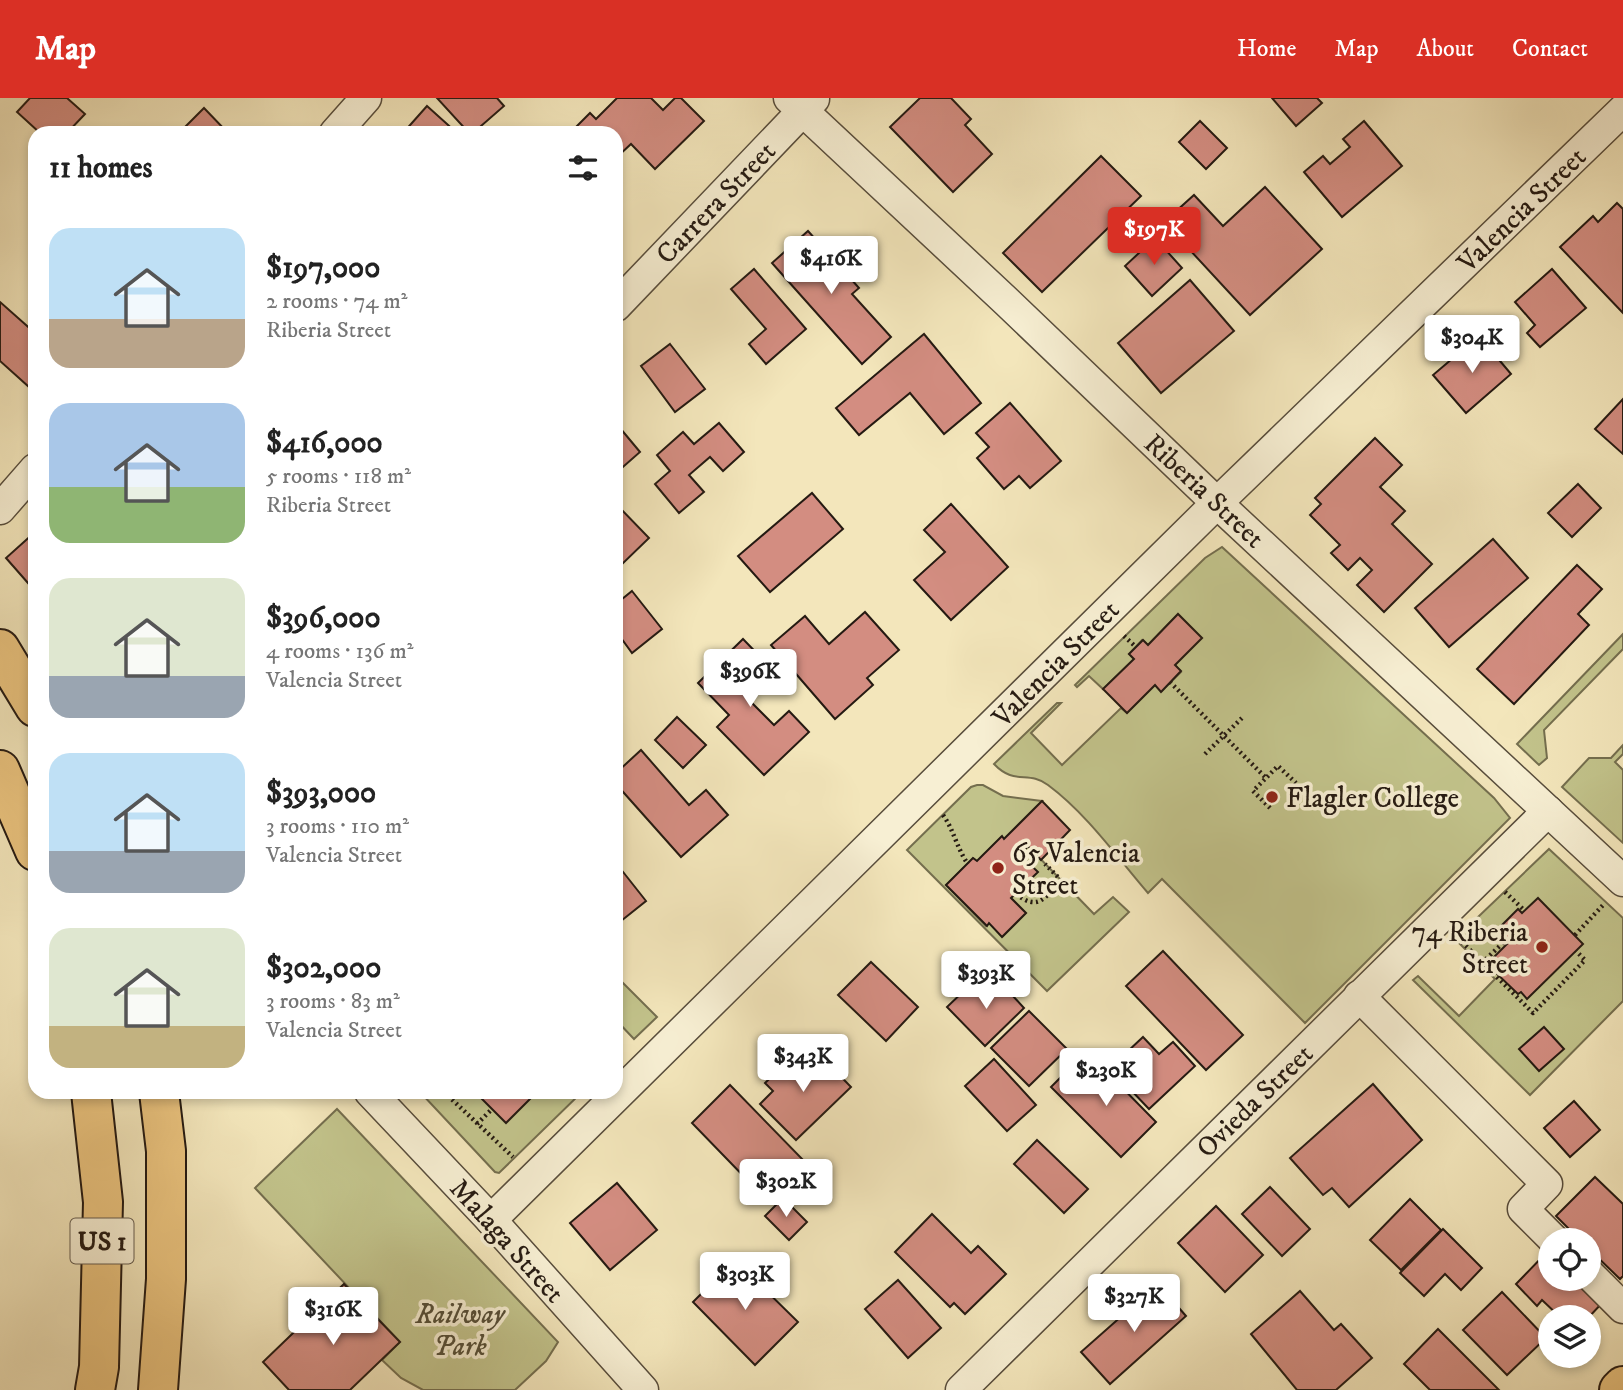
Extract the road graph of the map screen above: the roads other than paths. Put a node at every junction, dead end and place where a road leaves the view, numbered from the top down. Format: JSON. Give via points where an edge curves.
{"nodes":[{"id":1,"x":366,"y":98,"type":"edge"},
{"id":2,"x":802,"y":102,"type":"edge"},
{"id":3,"x":1622,"y":111,"type":"edge"},
{"id":4,"x":341,"y":126,"type":"edge"},
{"id":5,"x":623,"y":298,"type":"edge"},
{"id":6,"x":28,"y":477,"type":"edge"},
{"id":7,"x":1217,"y":503,"type":"junction"},
{"id":8,"x":0,"y":509,"type":"edge"},
{"id":9,"x":0,"y":649,"type":"edge"},
{"id":10,"x":28,"y":695,"type":"edge"},
{"id":11,"x":0,"y":770,"type":"edge"},
{"id":12,"x":1548,"y":811,"type":"junction"},
{"id":13,"x":28,"y":835,"type":"edge"},
{"id":14,"x":1616,"y":890,"type":"edge"},
{"id":15,"x":1359,"y":996,"type":"junction"},
{"id":16,"x":623,"y":1090,"type":"edge"},
{"id":17,"x":92,"y":1099,"type":"edge"},
{"id":18,"x":160,"y":1099,"type":"edge"},
{"id":19,"x":377,"y":1099,"type":"edge"},
{"id":20,"x":614,"y":1099,"type":"edge"},
{"id":21,"x":491,"y":1220,"type":"junction"},
{"id":22,"x":1542,"y":1228,"type":"edge"},
{"id":23,"x":1601,"y":1286,"type":"edge"},
{"id":24,"x":1623,"y":1308,"type":"edge"},
{"id":25,"x":1623,"y":1386,"type":"edge"},
{"id":26,"x":95,"y":1390,"type":"edge"},
{"id":27,"x":158,"y":1390,"type":"edge"},
{"id":28,"x":643,"y":1390,"type":"edge"},
{"id":29,"x":961,"y":1390,"type":"edge"},
{"id":30,"x":1619,"y":1390,"type":"edge"}],
"edges":[{"from":1,"to":4,"type":"street"},
{"from":2,"to":5,"type":"street","name":"Carrera Street"},
{"from":2,"to":7,"type":"street","name":"Riberia Street"},
{"from":3,"to":7,"type":"street","name":"Valencia Street"},
{"from":6,"to":8,"type":"street"},
{"from":7,"to":12,"type":"street","name":"Riberia Street"},
{"from":7,"to":16,"type":"street","name":"Valencia Street"},
{"from":9,"to":10,"type":"main road"},
{"from":11,"to":13,"type":"main road"},
{"from":12,"to":14,"type":"street","name":"Riberia Street"},
{"from":12,"to":15,"type":"street","name":"Ovieda Street"},
{"from":15,"to":22,"type":"street","via":[[1547,1184],[1523,1209]]},
{"from":15,"to":29,"type":"street","name":"Ovieda Street"},
{"from":17,"to":26,"type":"main road","number":"US 1","via":[[103,1202]]},
{"from":18,"to":27,"type":"main road","number":"US 1","via":[[166,1151],[166,1279]]},
{"from":19,"to":21,"type":"street","name":"Malaga Street"},
{"from":20,"to":21,"type":"street","name":"Valencia Street"},
{"from":21,"to":28,"type":"street","name":"Malaga Street"},
{"from":23,"to":24,"type":"street"},
{"from":25,"to":30,"type":"main road"}]}
